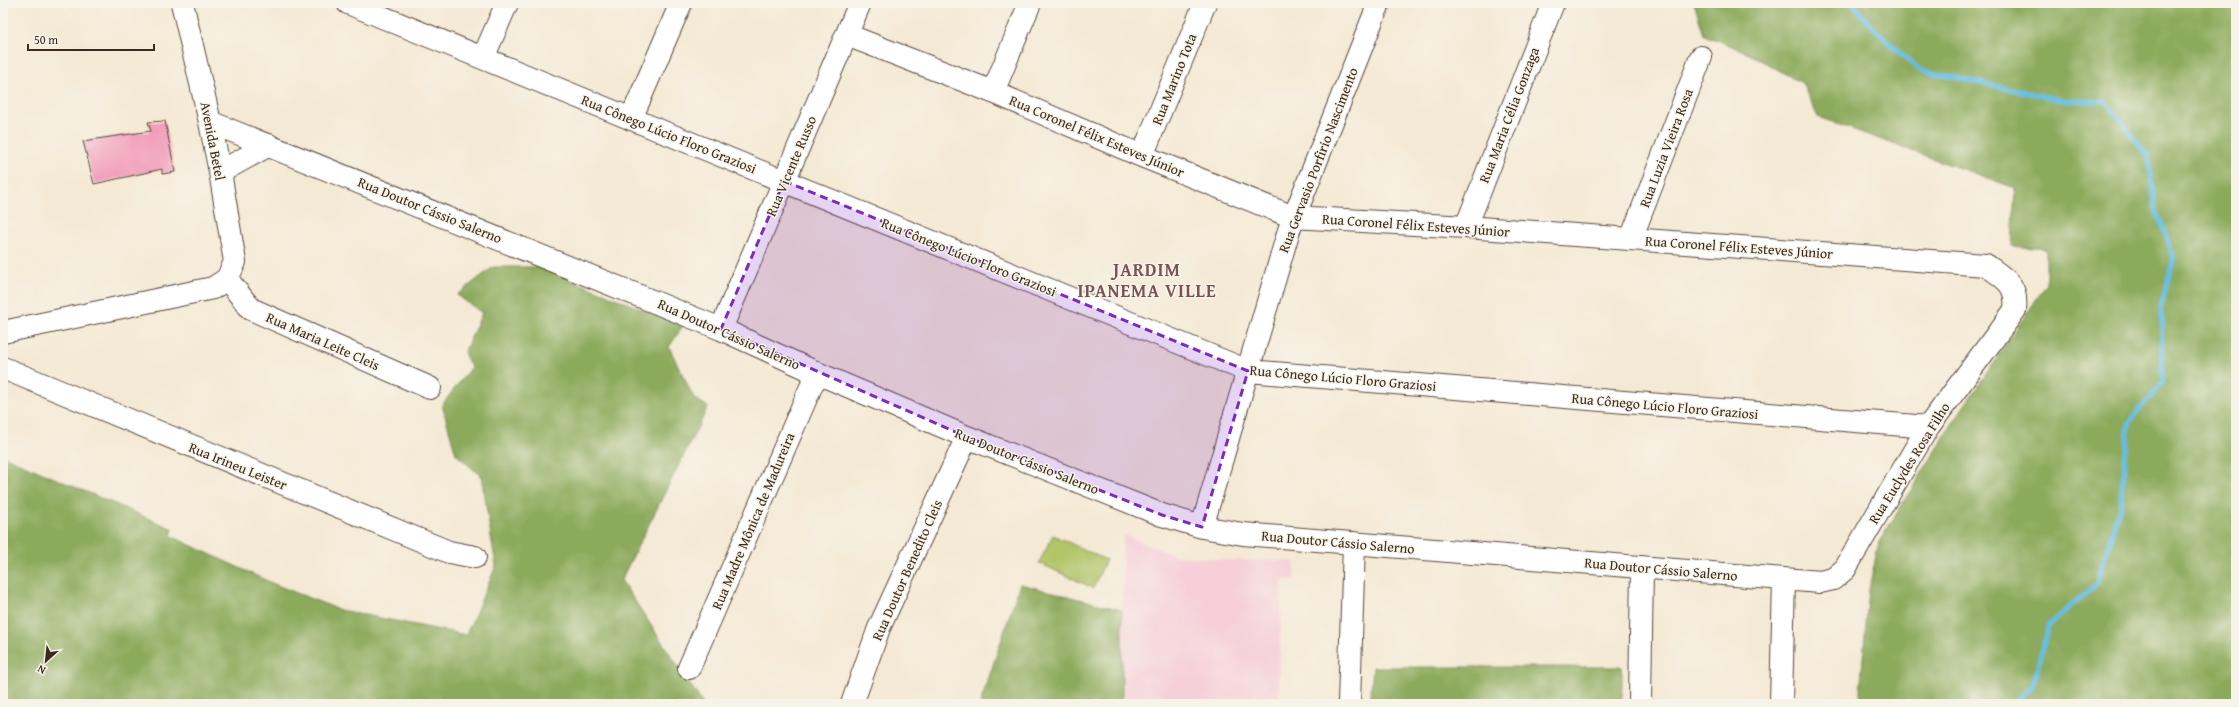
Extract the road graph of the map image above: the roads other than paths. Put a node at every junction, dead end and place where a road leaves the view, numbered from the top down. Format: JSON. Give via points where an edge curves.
{"nodes":[{"id":1,"x":182,"y":3,"type":"edge"},
{"id":2,"x":348,"y":3,"type":"edge"},
{"id":3,"x":506,"y":3,"type":"edge"},
{"id":4,"x":681,"y":3,"type":"edge"},
{"id":5,"x":860,"y":3,"type":"edge"},
{"id":6,"x":1030,"y":3,"type":"edge"},
{"id":7,"x":1205,"y":3,"type":"edge"},
{"id":8,"x":1379,"y":3,"type":"edge"},
{"id":9,"x":1553,"y":3,"type":"edge"},
{"id":10,"x":847,"y":35,"type":"junction"},
{"id":11,"x":1702,"y":57,"type":"dead end"},
{"id":12,"x":483,"y":58,"type":"junction"},
{"id":13,"x":993,"y":92,"type":"junction"},
{"id":14,"x":631,"y":119,"type":"junction"},
{"id":15,"x":210,"y":122,"type":"junction"},
{"id":16,"x":269,"y":145,"type":"junction"},
{"id":17,"x":1142,"y":156,"type":"junction"},
{"id":18,"x":220,"y":172,"type":"junction"},
{"id":19,"x":784,"y":181,"type":"junction"},
{"id":20,"x":1293,"y":217,"type":"junction"},
{"id":21,"x":1466,"y":227,"type":"junction"},
{"id":22,"x":1631,"y":239,"type":"junction"},
{"id":23,"x":227,"y":279,"type":"junction"},
{"id":24,"x":2012,"y":286,"type":"joint"},
{"id":25,"x":721,"y":329,"type":"junction"},
{"id":26,"x":3,"y":332,"type":"edge"},
{"id":27,"x":3,"y":368,"type":"edge"},
{"id":28,"x":1248,"y":371,"type":"junction"},
{"id":29,"x":817,"y":373,"type":"junction"},
{"id":30,"x":430,"y":388,"type":"dead end"},
{"id":31,"x":1928,"y":427,"type":"junction"},
{"id":32,"x":967,"y":437,"type":"junction"},
{"id":33,"x":1202,"y":527,"type":"junction"},
{"id":34,"x":1354,"y":543,"type":"junction"},
{"id":35,"x":475,"y":557,"type":"dead end"},
{"id":36,"x":1642,"y":567,"type":"junction"},
{"id":37,"x":1784,"y":579,"type":"junction"},
{"id":38,"x":1833,"y":579,"type":"joint"},
{"id":39,"x":689,"y":668,"type":"dead end"},
{"id":40,"x":852,"y":704,"type":"edge"},
{"id":41,"x":1349,"y":704,"type":"edge"},
{"id":42,"x":1640,"y":704,"type":"edge"},
{"id":43,"x":1781,"y":704,"type":"edge"}],
"edges":[{"from":1,"to":15,"type":"street","name":"Avenida Betel"},
{"from":2,"to":12,"type":"street","name":"Rua Cônego Lúcio Floro Graziosi"},
{"from":3,"to":12,"type":"street"},
{"from":4,"to":14,"type":"street"},
{"from":5,"to":10,"type":"street","name":"Rua Vicente Russo"},
{"from":6,"to":13,"type":"street"},
{"from":7,"to":17,"type":"street","name":"Rua Marino Tota"},
{"from":8,"to":20,"type":"street","name":"Rua Gervasio Porfirio Nascimento"},
{"from":9,"to":21,"type":"street","name":"Rua Maria Célia Gonzaga"},
{"from":10,"to":13,"type":"street","name":"Rua Coronel Félix Esteves Júnior"},
{"from":10,"to":19,"type":"street","name":"Rua Vicente Russo"},
{"from":11,"to":22,"type":"street","name":"Rua Luzia Vieira Rosa"},
{"from":12,"to":14,"type":"street","name":"Rua Cônego Lúcio Floro Graziosi"},
{"from":13,"to":17,"type":"street","name":"Rua Coronel Félix Esteves Júnior"},
{"from":14,"to":19,"type":"street","name":"Rua Cônego Lúcio Floro Graziosi"},
{"from":15,"to":16,"type":"street","name":"Rua Doutor Cássio Salerno"},
{"from":15,"to":18,"type":"street","name":"Avenida Betel"},
{"from":16,"to":18,"type":"street"},
{"from":16,"to":25,"type":"street","name":"Rua Doutor Cássio Salerno"},
{"from":17,"to":20,"type":"street","name":"Rua Coronel Félix Esteves Júnior"},
{"from":18,"to":23,"type":"street","name":"Avenida Betel","via":[[235,262]]},
{"from":19,"to":25,"type":"street","name":"Rua Vicente Russo"},
{"from":19,"to":28,"type":"street","name":"Rua Cônego Lúcio Floro Graziosi"},
{"from":20,"to":21,"type":"street","name":"Rua Coronel Félix Esteves Júnior"},
{"from":20,"to":28,"type":"street","name":"Rua Gervasio Porfirio Nascimento"},
{"from":21,"to":22,"type":"street","name":"Rua Coronel Félix Esteves Júnior"},
{"from":22,"to":24,"type":"street","name":"Rua Coronel Félix Esteves Júnior","via":[[1986,265]]},
{"from":23,"to":26,"type":"street","via":[[213,288]]},
{"from":23,"to":30,"type":"street","name":"Rua Maria Leite Cleis","via":[[252,309]]},
{"from":24,"to":31,"type":"street","name":"Rua Euclydes Rosa Filho","via":[[2017,297],[2016,310]]},
{"from":25,"to":29,"type":"street","name":"Rua Doutor Cássio Salerno"},
{"from":27,"to":35,"type":"street","name":"Rua Irineu Leister","via":[[450,552]]},
{"from":28,"to":31,"type":"street","name":"Rua Cônego Lúcio Floro Graziosi"},
{"from":28,"to":33,"type":"street","name":"Rua Gervasio Porfirio Nascimento"},
{"from":29,"to":32,"type":"street","name":"Rua Doutor Cássio Salerno"},
{"from":29,"to":39,"type":"street","name":"Rua Madre Mônica de Madureira"},
{"from":31,"to":38,"type":"street","name":"Rua Euclydes Rosa Filho","via":[[1845,569]]},
{"from":32,"to":33,"type":"street","name":"Rua Doutor Cássio Salerno","via":[[1162,515]]},
{"from":32,"to":40,"type":"street","name":"Rua Doutor Benedito Cleis","via":[[879,628]]},
{"from":33,"to":34,"type":"street","name":"Rua Doutor Cássio Salerno","via":[[1244,534]]},
{"from":34,"to":36,"type":"street","name":"Rua Doutor Cássio Salerno"},
{"from":34,"to":41,"type":"street"},
{"from":36,"to":37,"type":"street","name":"Rua Doutor Cássio Salerno"},
{"from":36,"to":42,"type":"street"},
{"from":37,"to":38,"type":"street","name":"Rua Doutor Cássio Salerno","via":[[1820,582]]},
{"from":37,"to":43,"type":"street"}]}
